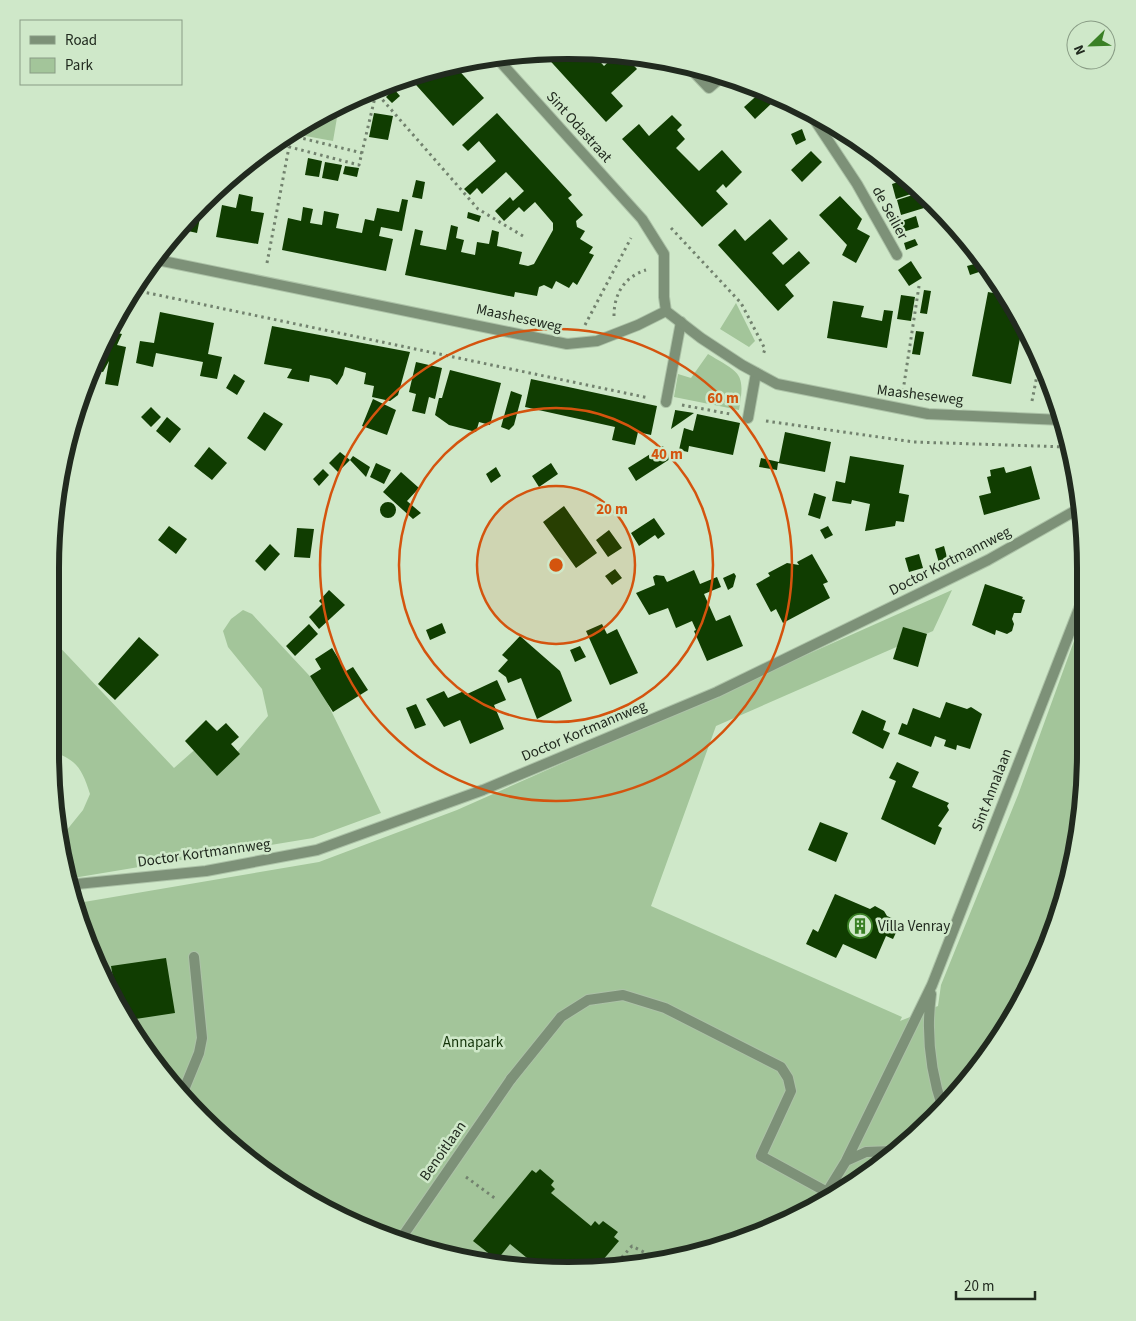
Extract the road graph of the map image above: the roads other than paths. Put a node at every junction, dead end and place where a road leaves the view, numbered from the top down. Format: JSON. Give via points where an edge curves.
{"nodes":[{"id":1,"x":501,"y":63,"type":"edge"},
{"id":2,"x":697,"y":75,"type":"edge"},
{"id":3,"x":717,"y":81,"type":"edge"},
{"id":4,"x":817,"y":124,"type":"edge"},
{"id":5,"x":897,"y":255,"type":"dead end"},
{"id":6,"x":162,"y":261,"type":"edge"},
{"id":7,"x":666,"y":311,"type":"junction"},
{"id":8,"x":680,"y":322,"type":"junction"},
{"id":9,"x":756,"y":373,"type":"junction"},
{"id":10,"x":666,"y":402,"type":"road end"},
{"id":11,"x":748,"y":418,"type":"road end"},
{"id":12,"x":1055,"y":420,"type":"edge"},
{"id":13,"x":1074,"y":511,"type":"edge"},
{"id":14,"x":1077,"y":614,"type":"edge"},
{"id":15,"x":76,"y":884,"type":"edge"},
{"id":16,"x":194,"y":957,"type":"dead end"},
{"id":17,"x":932,"y":985,"type":"junction"},
{"id":18,"x":185,"y":1088,"type":"edge"},
{"id":19,"x":940,"y":1100,"type":"edge"},
{"id":20,"x":885,"y":1151,"type":"edge"},
{"id":21,"x":846,"y":1161,"type":"junction"},
{"id":22,"x":828,"y":1191,"type":"edge"},
{"id":23,"x":827,"y":1192,"type":"edge"},
{"id":24,"x":404,"y":1235,"type":"edge"}],
"edges":[{"from":1,"to":7,"type":"street","name":"Sint Odastraat","via":[[642,219],[664,254]]},
{"from":2,"to":3,"type":"street","via":[[709,88]]},
{"from":4,"to":5,"type":"street","name":"de Seilier","via":[[857,184]]},
{"from":6,"to":7,"type":"street","name":"Maasheseweg","via":[[567,344],[598,341]]},
{"from":7,"to":8,"type":"street","name":"Maasheseweg"},
{"from":8,"to":9,"type":"street","name":"Maasheseweg"},
{"from":8,"to":10,"type":"street"},
{"from":9,"to":11,"type":"street"},
{"from":9,"to":12,"type":"street","name":"Maasheseweg","via":[[777,384],[928,414]]},
{"from":13,"to":15,"type":"street","name":"Doctor Kortmannweg","via":[[988,560],[717,692],[483,790],[317,850],[206,871]]},
{"from":14,"to":17,"type":"street","name":"Sint Annalaan"},
{"from":16,"to":18,"type":"street","via":[[202,1038]]},
{"from":17,"to":19,"type":"street","name":"Sint Annalaan","via":[[930,1051]]},
{"from":17,"to":21,"type":"street","name":"Sint Annalaan"},
{"from":20,"to":21,"type":"street","via":[[866,1152]]},
{"from":21,"to":22,"type":"street","name":"Sint Annalaan"},
{"from":23,"to":24,"type":"street","name":"Benoitlaan","via":[[761,1156],[791,1091],[788,1078],[780,1067],[665,1008],[623,995],[588,1000],[561,1017],[511,1080]]}]}
